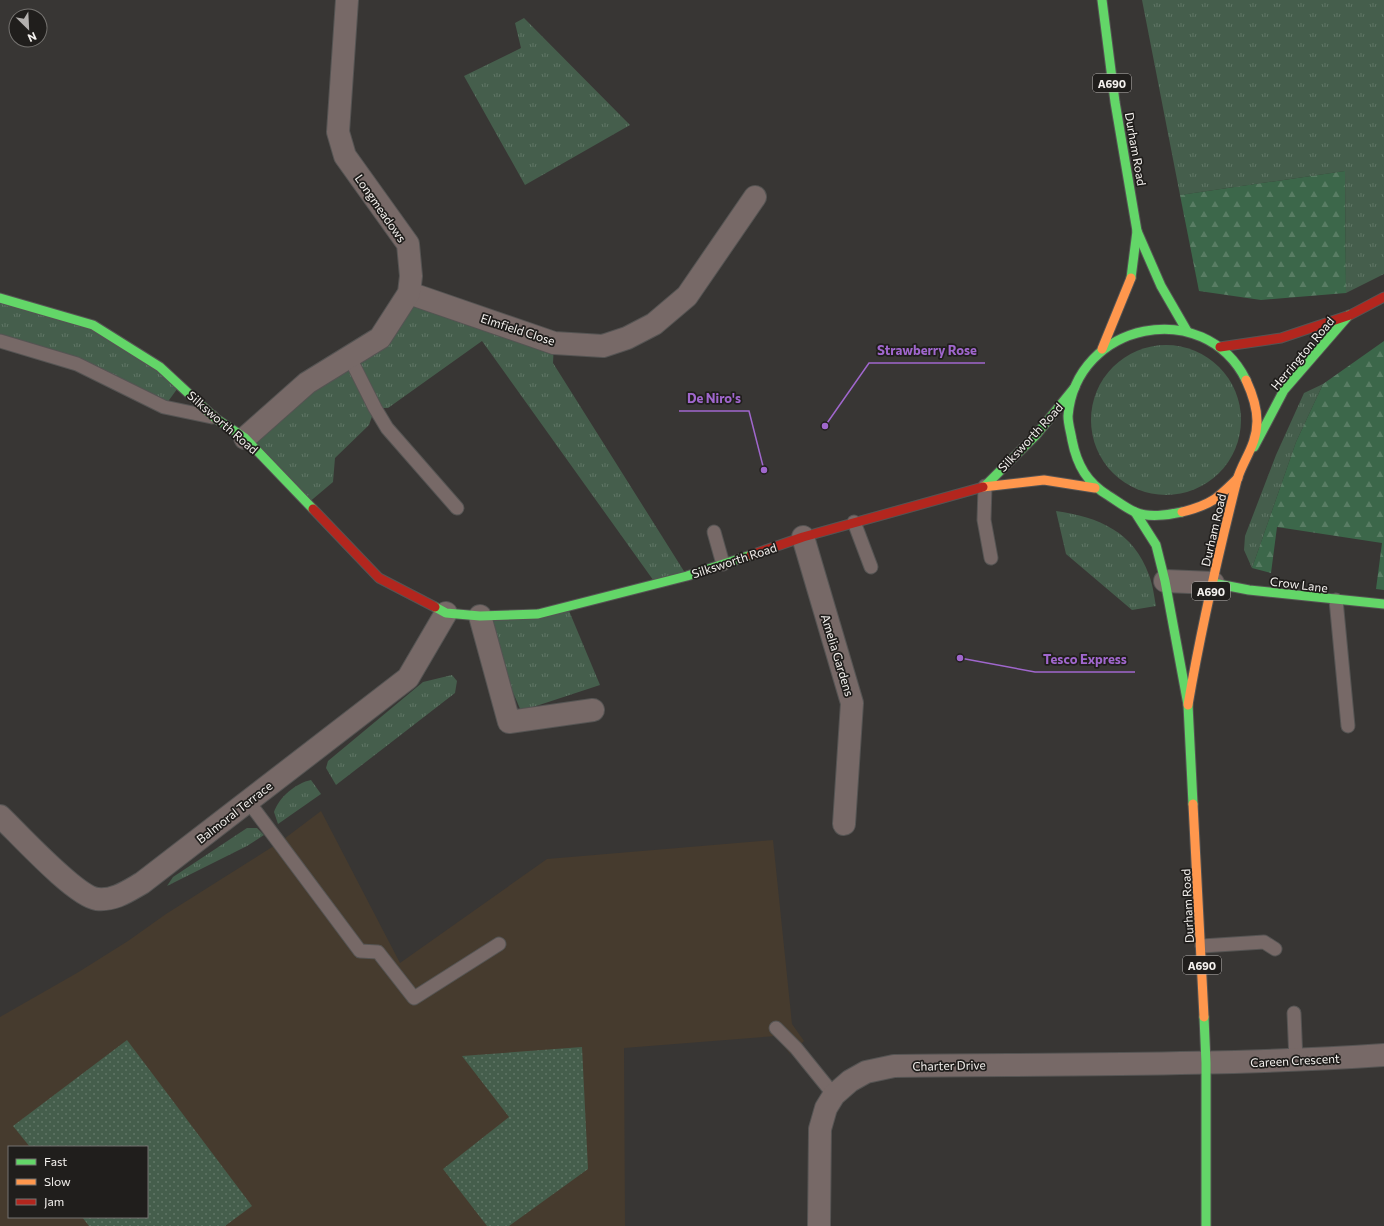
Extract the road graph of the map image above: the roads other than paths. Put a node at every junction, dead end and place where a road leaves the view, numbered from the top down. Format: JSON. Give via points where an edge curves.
{"nodes":[{"id":1,"x":347,"y":0,"type":"edge"},
{"id":2,"x":1102,"y":0,"type":"edge"},
{"id":3,"x":755,"y":197,"type":"dead end"},
{"id":4,"x":1137,"y":231,"type":"junction"},
{"id":5,"x":409,"y":293,"type":"junction"},
{"id":6,"x":1384,"y":297,"type":"edge"},
{"id":7,"x":0,"y":298,"type":"edge"},
{"id":8,"x":1350,"y":315,"type":"junction"},
{"id":9,"x":1187,"y":331,"type":"junction"},
{"id":10,"x":0,"y":341,"type":"edge"},
{"id":11,"x":1220,"y":347,"type":"junction"},
{"id":12,"x":1102,"y":349,"type":"junction"},
{"id":13,"x":349,"y":356,"type":"junction"},
{"id":14,"x":1075,"y":388,"type":"junction"},
{"id":15,"x":215,"y":418,"type":"junction"},
{"id":16,"x":245,"y":438,"type":"junction"},
{"id":17,"x":1252,"y":449,"type":"junction"},
{"id":18,"x":1238,"y":478,"type":"junction"},
{"id":19,"x":985,"y":486,"type":"junction"},
{"id":20,"x":1095,"y":488,"type":"junction"},
{"id":21,"x":457,"y":508,"type":"dead end"},
{"id":22,"x":1135,"y":512,"type":"junction"},
{"id":23,"x":854,"y":522,"type":"junction"},
{"id":24,"x":714,"y":532,"type":"dead end"},
{"id":25,"x":802,"y":537,"type":"junction"},
{"id":26,"x":991,"y":558,"type":"dead end"},
{"id":27,"x":723,"y":564,"type":"junction"},
{"id":28,"x":871,"y":567,"type":"dead end"},
{"id":29,"x":1165,"y":581,"type":"junction"},
{"id":30,"x":1213,"y":583,"type":"junction"},
{"id":31,"x":1336,"y":600,"type":"junction"},
{"id":32,"x":1384,"y":604,"type":"edge"},
{"id":33,"x":446,"y":613,"type":"junction"},
{"id":34,"x":480,"y":616,"type":"junction"},
{"id":35,"x":1188,"y":705,"type":"junction"},
{"id":36,"x":593,"y":710,"type":"dead end"},
{"id":37,"x":1348,"y":726,"type":"dead end"},
{"id":38,"x":248,"y":801,"type":"junction"},
{"id":39,"x":0,"y":816,"type":"edge"},
{"id":40,"x":844,"y":824,"type":"dead end"},
{"id":41,"x":499,"y":944,"type":"dead end"},
{"id":42,"x":1202,"y":946,"type":"junction"},
{"id":43,"x":1275,"y":949,"type":"dead end"},
{"id":44,"x":1294,"y":1013,"type":"dead end"},
{"id":45,"x":776,"y":1028,"type":"dead end"},
{"id":46,"x":1384,"y":1055,"type":"edge"},
{"id":47,"x":1296,"y":1061,"type":"junction"},
{"id":48,"x":1206,"y":1063,"type":"junction"},
{"id":49,"x":834,"y":1095,"type":"junction"},
{"id":50,"x":819,"y":1226,"type":"edge"},
{"id":51,"x":1206,"y":1226,"type":"edge"}],
"edges":[{"from":1,"to":5,"type":"street","name":"Longmeadows","via":[[338,132],[345,156],[408,244],[412,276]]},
{"from":2,"to":4,"type":"main road","name":"Durham Road","number":"A690","via":[[1115,102]]},
{"from":3,"to":5,"type":"street","name":"Elmfield Close","via":[[687,296],[654,324],[627,338],[603,346],[554,343]]},
{"from":4,"to":9,"type":"main road","name":"Durham Road","number":"A690","via":[[1161,286]]},
{"from":4,"to":12,"type":"main road","name":"Durham Road","number":"A690","via":[[1130,283]]},
{"from":5,"to":13,"type":"street","name":"Longmeadows","via":[[380,338]]},
{"from":6,"to":8,"type":"main road","name":"Herrington Road"},
{"from":7,"to":15,"type":"main road","name":"Silksworth Road","via":[[93,326],[160,366]]},
{"from":8,"to":11,"type":"main road","name":"Herrington Road","via":[[1281,338]]},
{"from":8,"to":17,"type":"main road","name":"Herrington Road","via":[[1284,390]]},
{"from":9,"to":11,"type":"main road","name":"Durham Road","number":"A690"},
{"from":9,"to":12,"type":"main road","name":"Durham Road","number":"A690","via":[[1163,328],[1127,335]]},
{"from":10,"to":15,"type":"lane","via":[[77,364],[164,407]]},
{"from":11,"to":17,"type":"main road","name":"Durham Road","number":"A690","via":[[1240,368],[1253,394],[1257,421]]},
{"from":12,"to":14,"type":"main road","name":"Durham Road","number":"A690","via":[[1085,368]]},
{"from":13,"to":16,"type":"street","name":"Longmeadows","via":[[307,383]]},
{"from":13,"to":21,"type":"lane","via":[[387,428]]},
{"from":14,"to":19,"type":"main road","name":"Silksworth Road","via":[[1036,434]]},
{"from":14,"to":20,"type":"main road","name":"Durham Road","number":"A690","via":[[1068,417],[1076,458]]},
{"from":15,"to":16,"type":"main road","name":"Silksworth Road"},
{"from":16,"to":33,"type":"main road","name":"Silksworth Road","via":[[379,578]]},
{"from":17,"to":18,"type":"main road","name":"Durham Road","number":"A690"},
{"from":18,"to":22,"type":"main road","name":"Durham Road","number":"A690","via":[[1221,495],[1203,507],[1165,516]]},
{"from":18,"to":30,"type":"main road","name":"Durham Road","number":"A690"},
{"from":19,"to":20,"type":"main road","name":"Silksworth Road","via":[[1044,480]]},
{"from":19,"to":23,"type":"main road","name":"Silksworth Road"},
{"from":19,"to":26,"type":"lane","via":[[984,520]]},
{"from":20,"to":22,"type":"main road","name":"Durham Road","number":"A690"},
{"from":22,"to":29,"type":"main road","name":"Durham Road","number":"A690","via":[[1156,545]]},
{"from":23,"to":25,"type":"main road","name":"Silksworth Road"},
{"from":23,"to":28,"type":"lane"},
{"from":24,"to":27,"type":"lane"},
{"from":25,"to":27,"type":"main road","name":"Silksworth Road"},
{"from":25,"to":40,"type":"street","name":"Amelia Gardens","via":[[852,703]]},
{"from":27,"to":34,"type":"main road","name":"Silksworth Road","via":[[538,614]]},
{"from":29,"to":30,"type":"street"},
{"from":29,"to":35,"type":"main road","name":"Durham Road","number":"A690"},
{"from":30,"to":31,"type":"main road","name":"Crow Lane","via":[[1249,590]]},
{"from":30,"to":35,"type":"main road","name":"Durham Road","number":"A690","via":[[1199,640]]},
{"from":31,"to":32,"type":"main road","name":"Crow Lane"},
{"from":31,"to":37,"type":"lane"},
{"from":33,"to":34,"type":"main road","name":"Silksworth Road"},
{"from":33,"to":38,"type":"street","name":"Balmoral Terrace","via":[[408,678]]},
{"from":34,"to":36,"type":"street","via":[[509,722]]},
{"from":35,"to":42,"type":"main road","name":"Durham Road","number":"A690"},
{"from":38,"to":39,"type":"street","name":"Balmoral Terrace","via":[[142,883],[117,897],[96,899],[76,889]]},
{"from":38,"to":41,"type":"lane","via":[[360,951],[378,952],[414,998]]},
{"from":42,"to":43,"type":"lane","via":[[1264,942]]},
{"from":42,"to":48,"type":"main road","name":"Durham Road","number":"A690"},
{"from":44,"to":47,"type":"lane"},
{"from":45,"to":49,"type":"lane","via":[[796,1048]]},
{"from":46,"to":47,"type":"street","name":"Careen Crescent"},
{"from":47,"to":48,"type":"street","name":"Careen Crescent"},
{"from":48,"to":49,"type":"street","name":"Charter Drive","via":[[894,1066],[866,1072],[850,1081]]},
{"from":48,"to":51,"type":"main road","name":"Durham Road","number":"A690"},
{"from":49,"to":50,"type":"street","name":"Charter Drive","via":[[826,1108],[820,1129]]}]}
